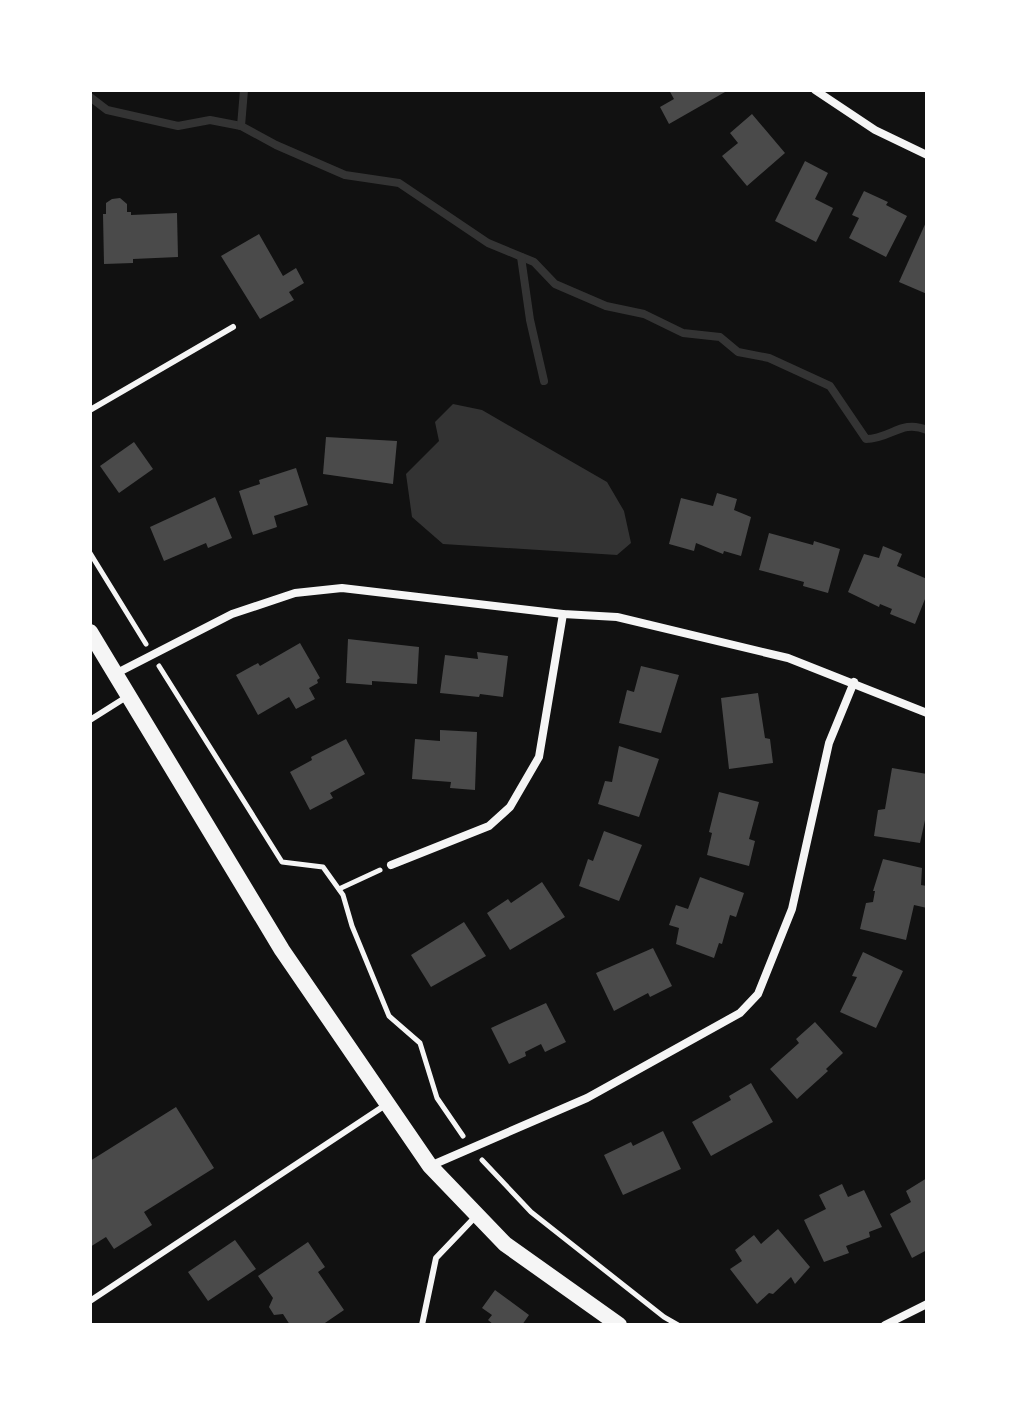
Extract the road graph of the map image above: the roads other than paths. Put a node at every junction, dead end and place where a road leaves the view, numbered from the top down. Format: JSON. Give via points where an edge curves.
{"nodes":[{"id":1,"x":815,"y":90,"type":"edge"},
{"id":2,"x":927,"y":155,"type":"edge"},
{"id":3,"x":233,"y":327,"type":"dead end"},
{"id":4,"x":90,"y":410,"type":"edge"},
{"id":5,"x":563,"y":614,"type":"junction"},
{"id":6,"x":90,"y":632,"type":"edge"},
{"id":7,"x":114,"y":675,"type":"junction"},
{"id":8,"x":854,"y":682,"type":"junction"},
{"id":9,"x":128,"y":696,"type":"junction"},
{"id":10,"x":927,"y":713,"type":"edge"},
{"id":11,"x":90,"y":720,"type":"edge"},
{"id":12,"x":391,"y":865,"type":"road end"},
{"id":13,"x":387,"y":1104,"type":"junction"},
{"id":14,"x":430,"y":1166,"type":"junction"},
{"id":15,"x":477,"y":1215,"type":"junction"},
{"id":16,"x":90,"y":1301,"type":"edge"},
{"id":17,"x":927,"y":1304,"type":"edge"},
{"id":18,"x":422,"y":1325,"type":"edge"},
{"id":19,"x":619,"y":1325,"type":"edge"},
{"id":20,"x":885,"y":1325,"type":"edge"}],
"edges":[{"from":1,"to":2,"type":"street","via":[[875,130]]},
{"from":3,"to":4,"type":"lane"},
{"from":5,"to":7,"type":"street","via":[[342,588],[295,593],[232,614]]},
{"from":5,"to":8,"type":"street","via":[[617,617],[788,658]]},
{"from":5,"to":12,"type":"street","via":[[539,757],[510,807],[489,826]]},
{"from":6,"to":7,"type":"main road"},
{"from":7,"to":9,"type":"main road"},
{"from":8,"to":10,"type":"street"},
{"from":8,"to":14,"type":"street","via":[[829,743],[792,909],[758,994],[740,1013],[587,1098]]},
{"from":9,"to":11,"type":"lane"},
{"from":9,"to":13,"type":"main road","via":[[282,950]]},
{"from":13,"to":14,"type":"main road"},
{"from":13,"to":16,"type":"lane"},
{"from":14,"to":15,"type":"main road"},
{"from":15,"to":18,"type":"lane","via":[[436,1258]]},
{"from":15,"to":19,"type":"main road","via":[[505,1244]]},
{"from":17,"to":20,"type":"street"}]}
